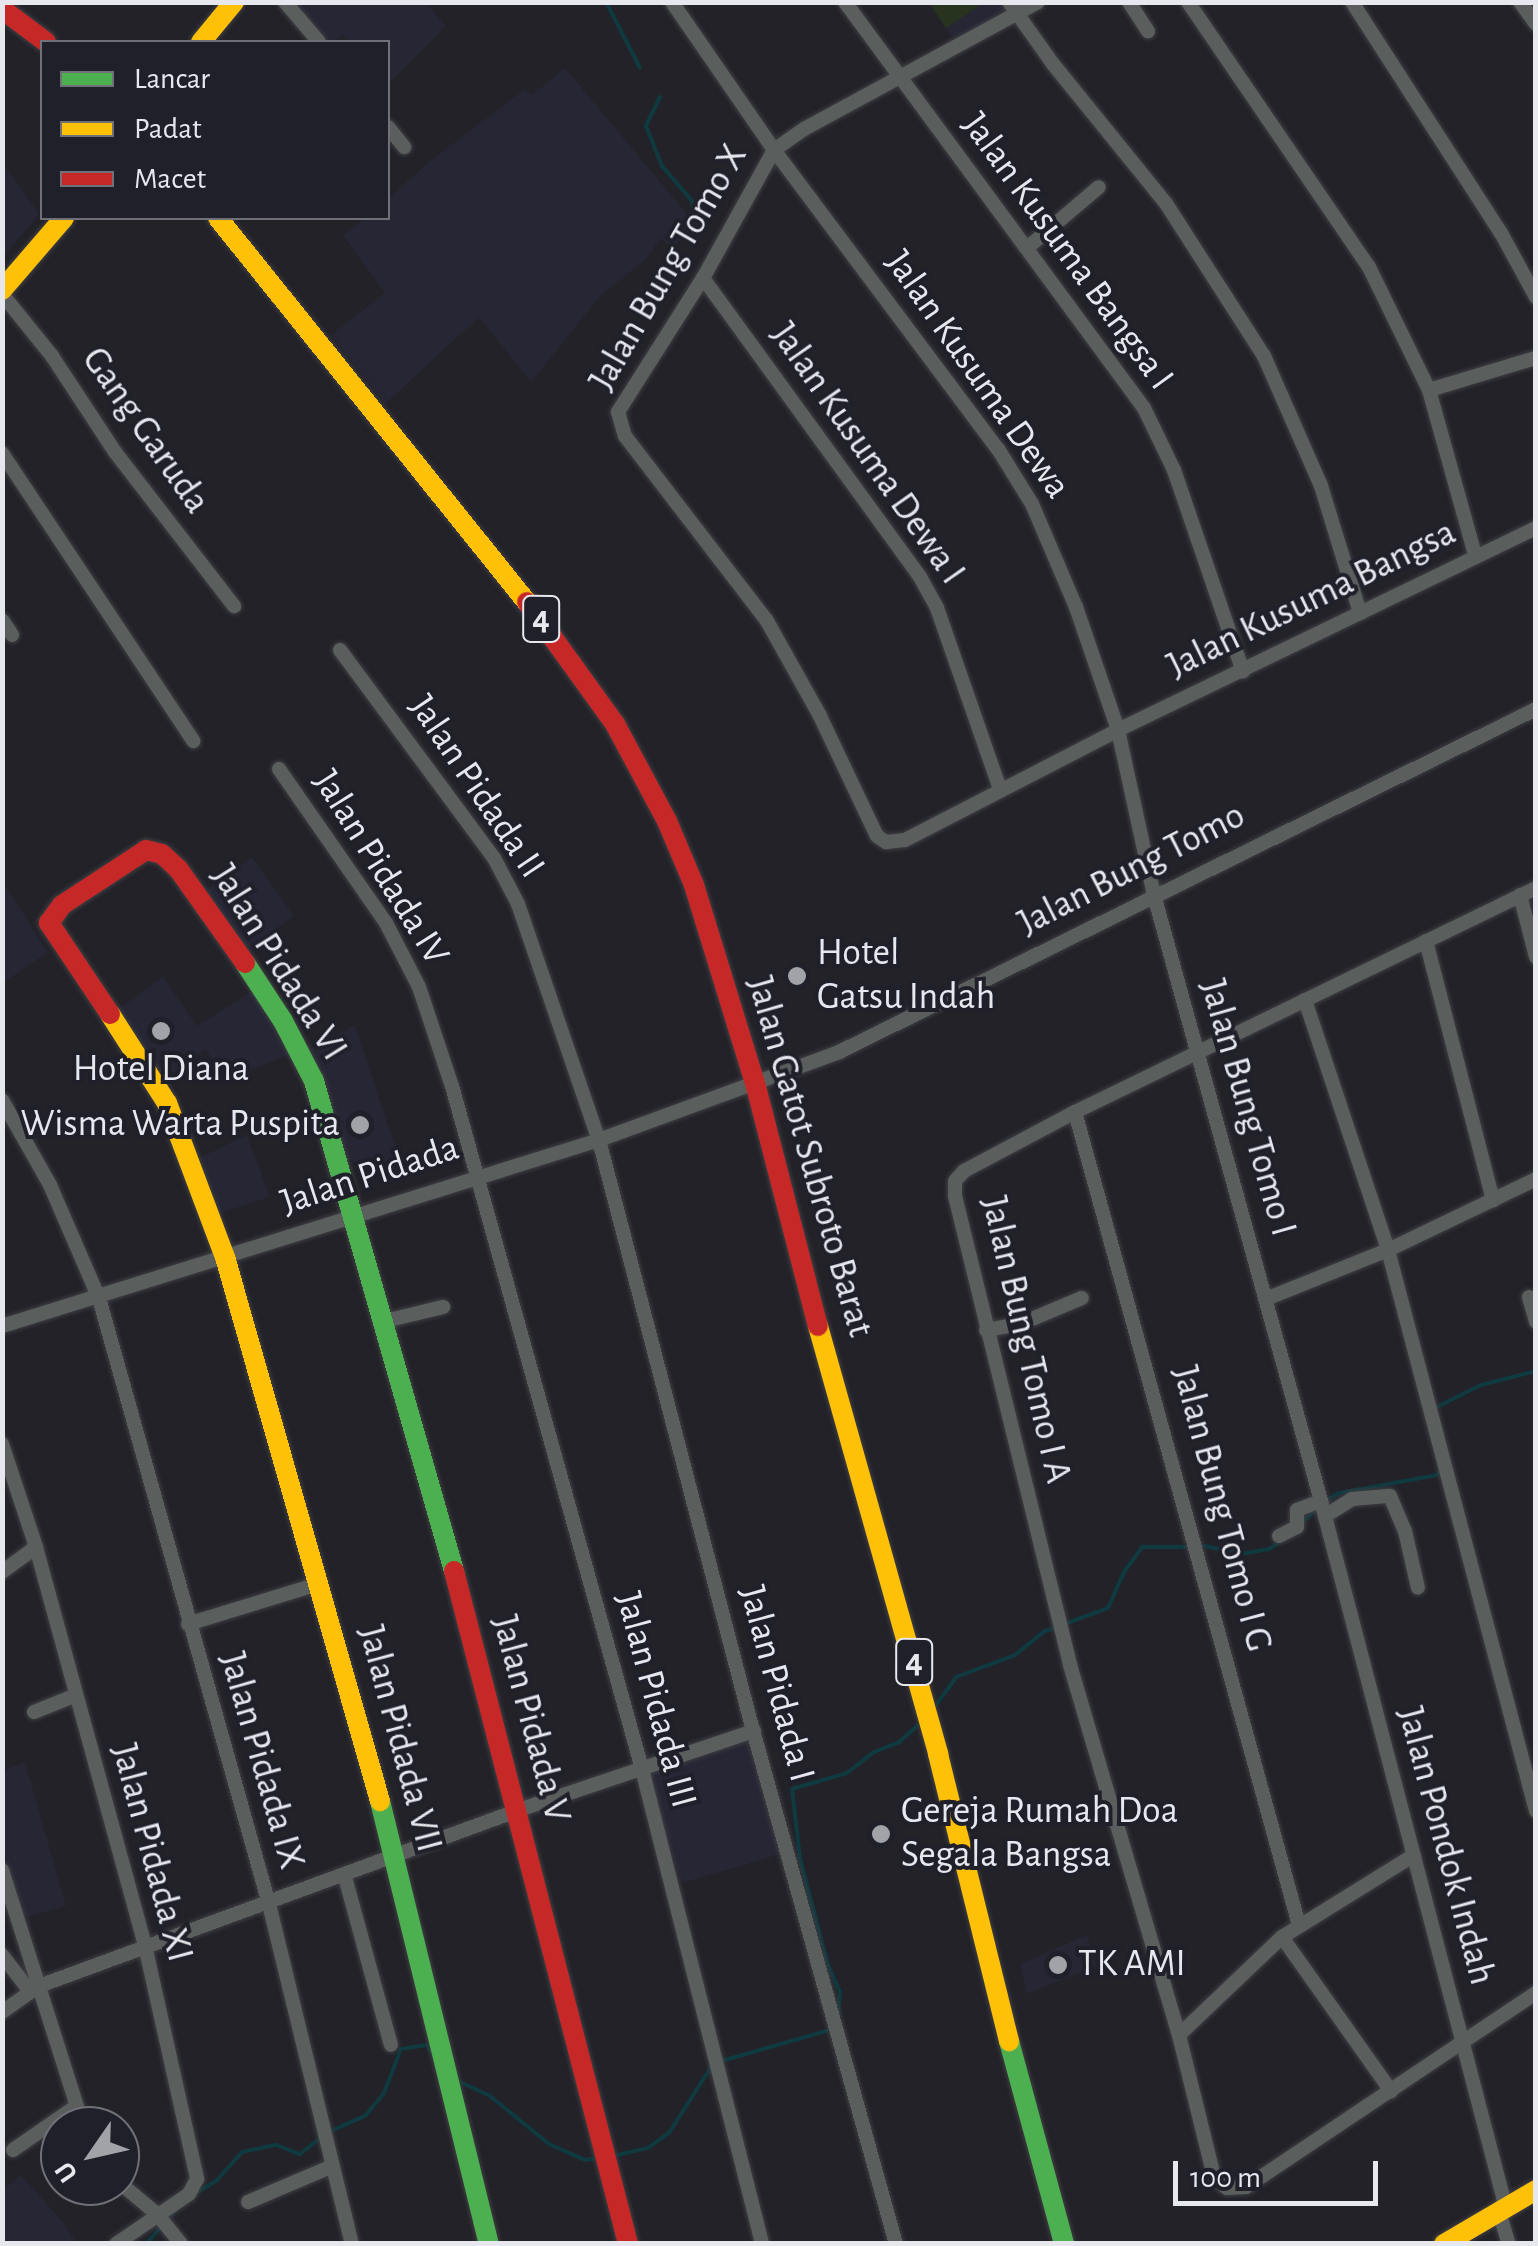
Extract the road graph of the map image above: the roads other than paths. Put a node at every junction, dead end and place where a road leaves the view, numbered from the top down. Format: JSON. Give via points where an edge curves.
{"nodes":[{"id":1,"x":234,"y":2,"type":"edge"},
{"id":2,"x":286,"y":2,"type":"edge"},
{"id":3,"x":672,"y":2,"type":"edge"},
{"id":4,"x":845,"y":2,"type":"edge"},
{"id":5,"x":1038,"y":2,"type":"edge"},
{"id":6,"x":1128,"y":2,"type":"edge"},
{"id":7,"x":1188,"y":2,"type":"edge"},
{"id":8,"x":1352,"y":2,"type":"edge"},
{"id":9,"x":1520,"y":2,"type":"edge"},
{"id":10,"x":1013,"y":8,"type":"edge"},
{"id":11,"x":2,"y":10,"type":"edge"},
{"id":12,"x":1536,"y":24,"type":"edge"},
{"id":13,"x":1148,"y":31,"type":"dead end"},
{"id":14,"x":43,"y":40,"type":"edge"},
{"id":15,"x":203,"y":40,"type":"edge"},
{"id":16,"x":317,"y":40,"type":"edge"},
{"id":17,"x":900,"y":81,"type":"junction"},
{"id":18,"x":390,"y":129,"type":"edge"},
{"id":19,"x":404,"y":146,"type":"dead end"},
{"id":20,"x":774,"y":150,"type":"junction"},
{"id":21,"x":1099,"y":187,"type":"dead end"},
{"id":22,"x":62,"y":220,"type":"edge"},
{"id":23,"x":220,"y":220,"type":"edge"},
{"id":24,"x":1026,"y":248,"type":"junction"},
{"id":25,"x":703,"y":278,"type":"junction"},
{"id":26,"x":2,"y":292,"type":"edge"},
{"id":27,"x":1536,"y":298,"type":"edge"},
{"id":28,"x":1536,"y":358,"type":"edge"},
{"id":29,"x":1429,"y":390,"type":"junction"},
{"id":30,"x":2,"y":453,"type":"edge"},
{"id":31,"x":1536,"y":528,"type":"edge"},
{"id":32,"x":1475,"y":555,"type":"junction"},
{"id":33,"x":234,"y":606,"type":"dead end"},
{"id":34,"x":1360,"y":613,"type":"junction"},
{"id":35,"x":2,"y":620,"type":"edge"},
{"id":36,"x":12,"y":635,"type":"dead end"},
{"id":37,"x":340,"y":650,"type":"dead end"},
{"id":38,"x":1243,"y":672,"type":"junction"},
{"id":39,"x":1536,"y":709,"type":"edge"},
{"id":40,"x":1118,"y":730,"type":"junction"},
{"id":41,"x":193,"y":741,"type":"dead end"},
{"id":42,"x":279,"y":769,"type":"dead end"},
{"id":43,"x":1000,"y":790,"type":"junction"},
{"id":44,"x":1536,"y":888,"type":"edge"},
{"id":45,"x":1154,"y":895,"type":"junction"},
{"id":46,"x":1520,"y":895,"type":"junction"},
{"id":47,"x":74,"y":897,"type":"joint"},
{"id":48,"x":1426,"y":940,"type":"junction"},
{"id":49,"x":1536,"y":957,"type":"edge"},
{"id":50,"x":1305,"y":1000,"type":"junction"},
{"id":51,"x":1196,"y":1050,"type":"junction"},
{"id":52,"x":755,"y":1083,"type":"junction"},
{"id":53,"x":2,"y":1100,"type":"edge"},
{"id":54,"x":1074,"y":1112,"type":"junction"},
{"id":55,"x":599,"y":1140,"type":"junction"},
{"id":56,"x":474,"y":1176,"type":"junction"},
{"id":57,"x":1534,"y":1184,"type":"edge"},
{"id":58,"x":1493,"y":1200,"type":"junction"},
{"id":59,"x":354,"y":1214,"type":"junction"},
{"id":60,"x":1388,"y":1250,"type":"junction"},
{"id":61,"x":225,"y":1257,"type":"junction"},
{"id":62,"x":1529,"y":1297,"type":"dead end"},
{"id":63,"x":99,"y":1298,"type":"junction"},
{"id":64,"x":1082,"y":1298,"type":"dead end"},
{"id":65,"x":1266,"y":1299,"type":"junction"},
{"id":66,"x":443,"y":1307,"type":"dead end"},
{"id":67,"x":386,"y":1321,"type":"junction"},
{"id":68,"x":1536,"y":1322,"type":"edge"},
{"id":69,"x":2,"y":1326,"type":"edge"},
{"id":70,"x":986,"y":1330,"type":"junction"},
{"id":71,"x":2,"y":1444,"type":"edge"},
{"id":72,"x":1321,"y":1501,"type":"junction"},
{"id":73,"x":1325,"y":1516,"type":"junction"},
{"id":74,"x":1279,"y":1536,"type":"dead end"},
{"id":75,"x":36,"y":1546,"type":"junction"},
{"id":76,"x":2,"y":1572,"type":"edge"},
{"id":77,"x":321,"y":1584,"type":"junction"},
{"id":78,"x":1418,"y":1588,"type":"dead end"},
{"id":79,"x":188,"y":1624,"type":"junction"},
{"id":80,"x":76,"y":1695,"type":"junction"},
{"id":81,"x":34,"y":1712,"type":"dead end"},
{"id":82,"x":754,"y":1732,"type":"junction"},
{"id":83,"x":642,"y":1769,"type":"junction"},
{"id":84,"x":519,"y":1810,"type":"junction"},
{"id":85,"x":1536,"y":1810,"type":"edge"},
{"id":86,"x":1414,"y":1856,"type":"junction"},
{"id":87,"x":396,"y":1858,"type":"junction"},
{"id":88,"x":2,"y":1870,"type":"edge"},
{"id":89,"x":345,"y":1876,"type":"junction"},
{"id":90,"x":269,"y":1904,"type":"junction"},
{"id":91,"x":1299,"y":1926,"type":"junction"},
{"id":92,"x":1282,"y":1937,"type":"junction"},
{"id":93,"x":146,"y":1950,"type":"junction"},
{"id":94,"x":2,"y":1954,"type":"edge"},
{"id":95,"x":34,"y":1988,"type":"junction"},
{"id":96,"x":1536,"y":1993,"type":"edge"},
{"id":97,"x":2,"y":2012,"type":"edge"},
{"id":98,"x":1179,"y":2036,"type":"junction"},
{"id":99,"x":1462,"y":2042,"type":"junction"},
{"id":100,"x":392,"y":2045,"type":"dead end"},
{"id":101,"x":1392,"y":2090,"type":"junction"},
{"id":102,"x":75,"y":2106,"type":"edge"},
{"id":103,"x":40,"y":2131,"type":"edge"},
{"id":104,"x":13,"y":2150,"type":"dead end"},
{"id":105,"x":333,"y":2166,"type":"junction"},
{"id":106,"x":1536,"y":2190,"type":"edge"},
{"id":107,"x":140,"y":2199,"type":"edge"},
{"id":108,"x":248,"y":2202,"type":"dead end"},
{"id":109,"x":1503,"y":2210,"type":"junction"},
{"id":110,"x":158,"y":2214,"type":"junction"},
{"id":111,"x":116,"y":2244,"type":"edge"},
{"id":112,"x":181,"y":2244,"type":"edge"},
{"id":113,"x":352,"y":2244,"type":"edge"},
{"id":114,"x":489,"y":2244,"type":"edge"},
{"id":115,"x":628,"y":2244,"type":"edge"},
{"id":116,"x":762,"y":2244,"type":"edge"},
{"id":117,"x":896,"y":2244,"type":"edge"},
{"id":118,"x":1064,"y":2244,"type":"edge"},
{"id":119,"x":1444,"y":2244,"type":"edge"},
{"id":120,"x":1509,"y":2244,"type":"edge"}],
"edges":[{"from":1,"to":15,"type":"main road"},
{"from":2,"to":16,"type":"street"},
{"from":3,"to":20,"type":"street","name":"Jalan Kusuma Dewa"},
{"from":4,"to":17,"type":"street","name":"Jalan Kusuma Bangsa I"},
{"from":5,"to":10,"type":"street","name":"Jalan Bung Tomo X"},
{"from":6,"to":13,"type":"street"},
{"from":7,"to":29,"type":"street","via":[[1369,267]]},
{"from":8,"to":27,"type":"street"},
{"from":9,"to":12,"type":"street"},
{"from":10,"to":17,"type":"street","name":"Jalan Bung Tomo X"},
{"from":10,"to":34,"type":"street","via":[[1168,205],[1264,356],[1320,486]]},
{"from":11,"to":14,"type":"main road"},
{"from":17,"to":20,"type":"street","name":"Jalan Bung Tomo X"},
{"from":17,"to":24,"type":"street","name":"Jalan Kusuma Bangsa I"},
{"from":18,"to":19,"type":"street"},
{"from":20,"to":25,"type":"street","name":"Jalan Bung Tomo X"},
{"from":20,"to":40,"type":"street","name":"Jalan Kusuma Dewa","via":[[961,397],[1032,504]]},
{"from":21,"to":24,"type":"street"},
{"from":22,"to":26,"type":"main road"},
{"from":23,"to":52,"type":"main road","name":"Jalan Gatot Subroto Barat","number":"4","via":[[503,571],[615,724],[694,885]]},
{"from":24,"to":38,"type":"street","name":"Jalan Kusuma Bangsa I","via":[[1144,408],[1174,470]]},
{"from":25,"to":43,"type":"street","name":"Jalan Kusuma Dewa I","via":[[920,578],[937,608]]},
{"from":25,"to":43,"type":"street","name":"Jalan Bung Tomo X","via":[[626,396],[618,421],[766,621],[878,836],[896,843]]},
{"from":26,"to":33,"type":"street","name":"Gang Garuda"},
{"from":28,"to":29,"type":"street"},
{"from":29,"to":32,"type":"street"},
{"from":30,"to":41,"type":"street"},
{"from":31,"to":32,"type":"street","name":"Jalan Kusuma Bangsa"},
{"from":32,"to":34,"type":"street","name":"Jalan Kusuma Bangsa"},
{"from":34,"to":38,"type":"street","name":"Jalan Kusuma Bangsa"},
{"from":35,"to":36,"type":"street"},
{"from":37,"to":55,"type":"street","name":"Jalan Pidada II","via":[[508,880]]},
{"from":38,"to":40,"type":"street","name":"Jalan Kusuma Bangsa"},
{"from":39,"to":45,"type":"street","name":"Jalan Bung Tomo"},
{"from":40,"to":43,"type":"street"},
{"from":40,"to":45,"type":"street","name":"Jalan Bung Tomo I"},
{"from":42,"to":56,"type":"street","name":"Jalan Pidada IV","via":[[405,956],[452,1086]]},
{"from":44,"to":46,"type":"street","name":"Jalan Bung Tomo I A"},
{"from":45,"to":51,"type":"street","name":"Jalan Bung Tomo I"},
{"from":45,"to":52,"type":"street","name":"Jalan Bung Tomo","via":[[958,996]]},
{"from":46,"to":48,"type":"street","name":"Jalan Bung Tomo I A"},
{"from":46,"to":49,"type":"street"},
{"from":47,"to":59,"type":"main road","name":"Jalan Pidada VI","via":[[146,850],[162,854],[178,870],[283,1021],[314,1082]]},
{"from":47,"to":61,"type":"main road","name":"Jalan Pidada VII","via":[[53,915],[52,932],[158,1086]]},
{"from":48,"to":50,"type":"street","name":"Jalan Bung Tomo I A"},
{"from":48,"to":58,"type":"street"},
{"from":50,"to":51,"type":"street","name":"Jalan Bung Tomo I A"},
{"from":50,"to":60,"type":"street"},
{"from":51,"to":54,"type":"street","name":"Jalan Bung Tomo I A"},
{"from":51,"to":65,"type":"street","name":"Jalan Bung Tomo I"},
{"from":52,"to":55,"type":"street","name":"Jalan Pidada"},
{"from":52,"to":118,"type":"main road","name":"Jalan Gatot Subroto Barat","number":"4"},
{"from":53,"to":63,"type":"street","name":"Jalan Pidada IX","via":[[50,1184]]},
{"from":54,"to":70,"type":"street","name":"Jalan Bung Tomo I A","via":[[955,1181]]},
{"from":54,"to":91,"type":"street","name":"Jalan Bung Tomo I G"},
{"from":55,"to":56,"type":"street","name":"Jalan Pidada"},
{"from":55,"to":82,"type":"street","name":"Jalan Pidada I"},
{"from":56,"to":59,"type":"street","name":"Jalan Pidada"},
{"from":56,"to":83,"type":"street","name":"Jalan Pidada III"},
{"from":57,"to":58,"type":"street"},
{"from":58,"to":60,"type":"street"},
{"from":59,"to":61,"type":"street","name":"Jalan Pidada"},
{"from":59,"to":67,"type":"main road","name":"Jalan Pidada V"},
{"from":60,"to":65,"type":"street"},
{"from":60,"to":85,"type":"street"},
{"from":61,"to":63,"type":"street","name":"Jalan Pidada"},
{"from":61,"to":77,"type":"main road","name":"Jalan Pidada VII"},
{"from":62,"to":68,"type":"street"},
{"from":63,"to":69,"type":"street","name":"Jalan Pidada"},
{"from":63,"to":79,"type":"street","name":"Jalan Pidada IX"},
{"from":64,"to":70,"type":"street","via":[[1020,1324]]},
{"from":65,"to":72,"type":"street","name":"Jalan Bung Tomo I"},
{"from":66,"to":67,"type":"street"},
{"from":67,"to":84,"type":"main road","name":"Jalan Pidada V"},
{"from":70,"to":98,"type":"street","name":"Jalan Bung Tomo I A","via":[[1070,1665]]},
{"from":71,"to":75,"type":"street","name":"Jalan Pidada XI"},
{"from":72,"to":73,"type":"street","name":"Jalan Pondok Indah"},
{"from":72,"to":74,"type":"street","via":[[1297,1510],[1297,1526]]},
{"from":73,"to":78,"type":"street","via":[[1352,1499],[1390,1496],[1406,1531]]},
{"from":73,"to":86,"type":"street","name":"Jalan Pondok Indah"},
{"from":75,"to":76,"type":"street"},
{"from":75,"to":80,"type":"street","name":"Jalan Pidada XI"},
{"from":77,"to":79,"type":"street"},
{"from":77,"to":87,"type":"main road","name":"Jalan Pidada VII"},
{"from":79,"to":90,"type":"street","name":"Jalan Pidada IX"},
{"from":80,"to":81,"type":"street"},
{"from":80,"to":93,"type":"street","name":"Jalan Pidada XI"},
{"from":82,"to":83,"type":"street"},
{"from":82,"to":117,"type":"street","name":"Jalan Pidada I"},
{"from":83,"to":84,"type":"street"},
{"from":83,"to":116,"type":"street","name":"Jalan Pidada III"},
{"from":84,"to":87,"type":"street"},
{"from":84,"to":115,"type":"main road","name":"Jalan Pidada V"},
{"from":86,"to":91,"type":"street"},
{"from":86,"to":99,"type":"street","name":"Jalan Pondok Indah"},
{"from":87,"to":89,"type":"street"},
{"from":87,"to":114,"type":"main road","name":"Jalan Pidada VII"},
{"from":88,"to":95,"type":"street"},
{"from":89,"to":90,"type":"street"},
{"from":89,"to":100,"type":"street"},
{"from":90,"to":93,"type":"street"},
{"from":90,"to":105,"type":"street","name":"Jalan Pidada IX"},
{"from":91,"to":92,"type":"street"},
{"from":92,"to":98,"type":"street"},
{"from":92,"to":101,"type":"street"},
{"from":93,"to":95,"type":"street"},
{"from":93,"to":110,"type":"street","name":"Jalan Pidada XI","via":[[197,2184]]},
{"from":94,"to":95,"type":"street"},
{"from":95,"to":97,"type":"street"},
{"from":95,"to":102,"type":"street"},
{"from":96,"to":99,"type":"street"},
{"from":98,"to":101,"type":"street","name":"Jalan Bung Tomo I A","via":[[1213,2172],[1227,2188],[1246,2187]]},
{"from":99,"to":101,"type":"street"},
{"from":99,"to":109,"type":"street","name":"Jalan Pondok Indah"},
{"from":103,"to":104,"type":"street"},
{"from":105,"to":108,"type":"street"},
{"from":105,"to":113,"type":"street","name":"Jalan Pidada IX"},
{"from":106,"to":109,"type":"main road"},
{"from":107,"to":110,"type":"street"},
{"from":109,"to":119,"type":"main road"},
{"from":109,"to":120,"type":"street","name":"Jalan Pondok Indah"},
{"from":110,"to":111,"type":"street","name":"Jalan Pidada XI"},
{"from":110,"to":112,"type":"street"}]}
